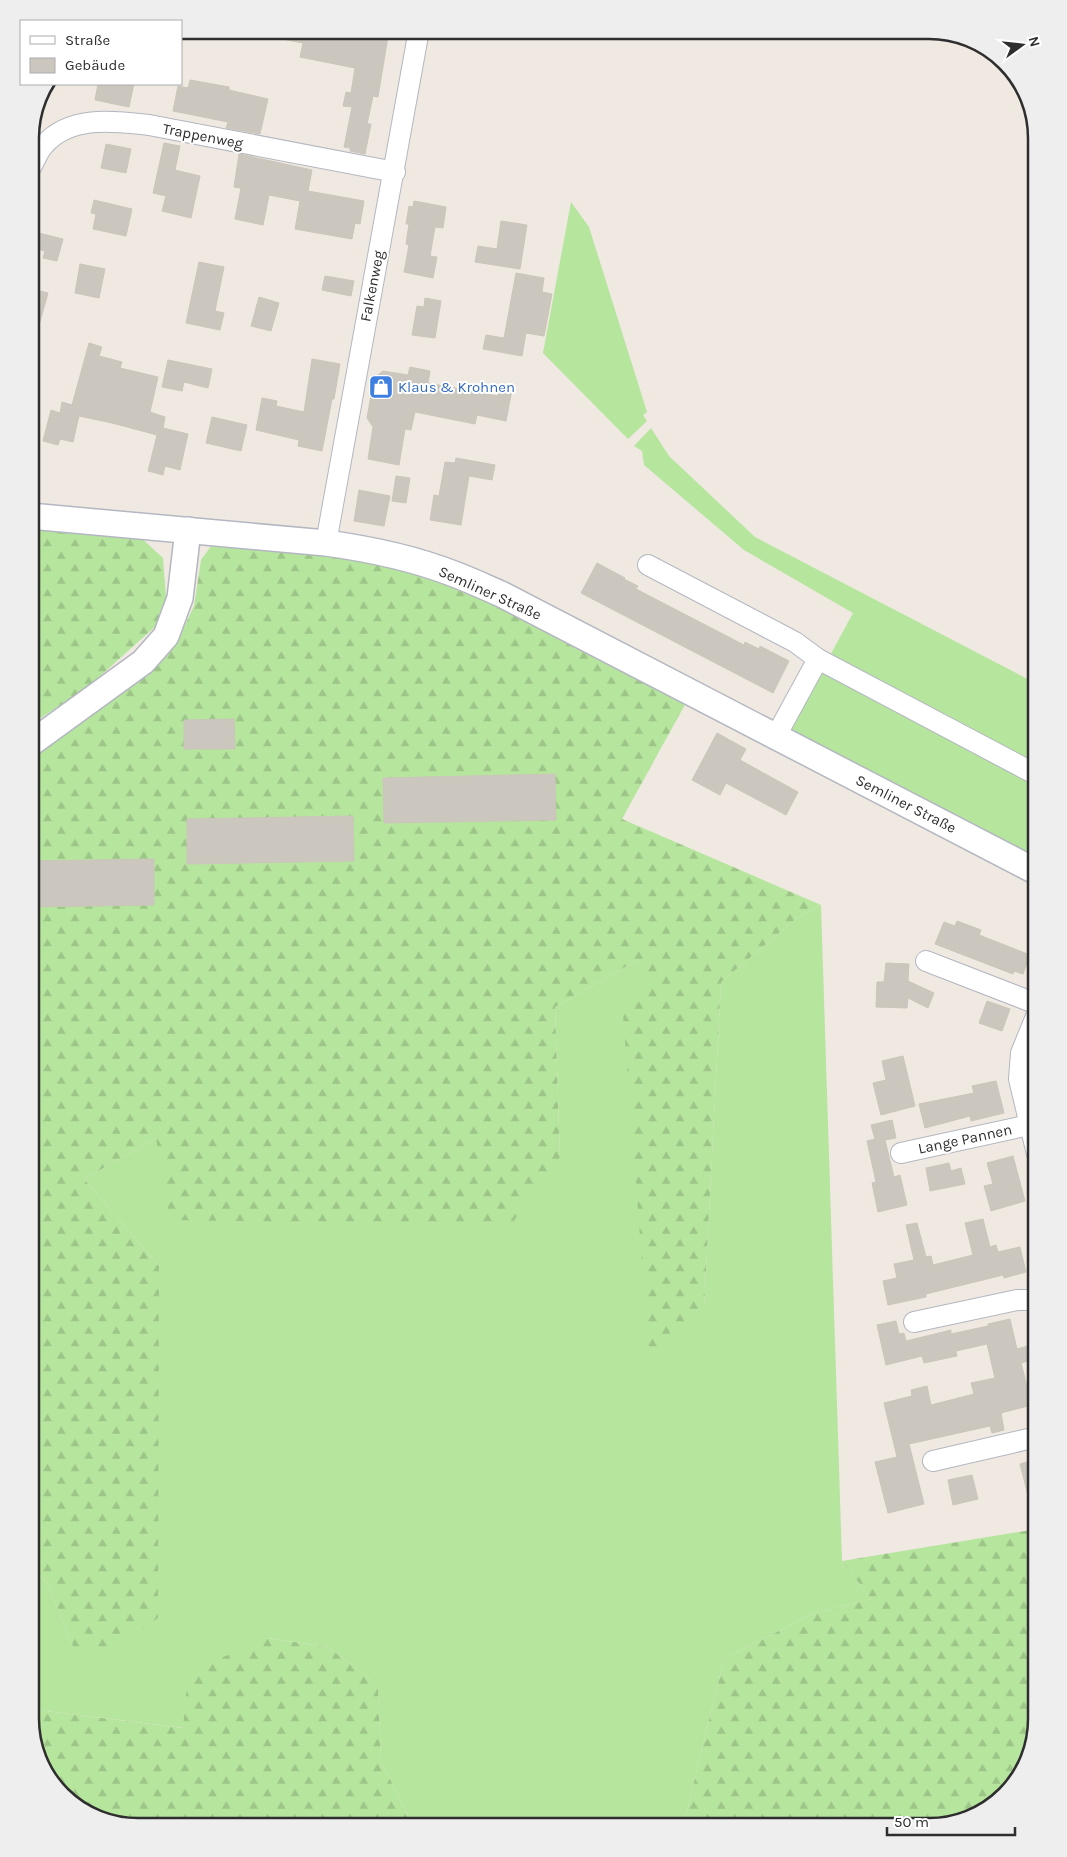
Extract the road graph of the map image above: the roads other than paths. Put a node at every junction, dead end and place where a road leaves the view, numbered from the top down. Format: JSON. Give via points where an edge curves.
{"nodes":[{"id":1,"x":418,"y":39,"type":"edge"},
{"id":2,"x":39,"y":154,"type":"edge"},
{"id":3,"x":395,"y":172,"type":"junction"},
{"id":4,"x":39,"y":517,"type":"edge"},
{"id":5,"x":188,"y":530,"type":"junction"},
{"id":6,"x":326,"y":543,"type":"junction"},
{"id":7,"x":648,"y":565,"type":"dead end"},
{"id":8,"x":818,"y":659,"type":"junction"},
{"id":9,"x":781,"y":728,"type":"junction"},
{"id":10,"x":39,"y":737,"type":"edge"},
{"id":11,"x":1028,"y":770,"type":"edge"},
{"id":12,"x":1028,"y":866,"type":"edge"},
{"id":13,"x":926,"y":961,"type":"dead end"},
{"id":14,"x":1028,"y":1001,"type":"edge"},
{"id":15,"x":1028,"y":1036,"type":"edge"},
{"id":16,"x":1028,"y":1119,"type":"edge"},
{"id":17,"x":1028,"y":1124,"type":"edge"},
{"id":18,"x":901,"y":1153,"type":"dead end"},
{"id":19,"x":1028,"y":1300,"type":"edge"},
{"id":20,"x":914,"y":1322,"type":"dead end"},
{"id":21,"x":1028,"y":1439,"type":"edge"},
{"id":22,"x":933,"y":1461,"type":"dead end"}],
"edges":[{"from":1,"to":3,"type":"street","name":"Falkenweg"},
{"from":2,"to":3,"type":"street","name":"Trappenweg","via":[[44,145],[61,132],[87,123],[110,121]]},
{"from":3,"to":6,"type":"street","name":"Falkenweg"},
{"from":4,"to":5,"type":"street","name":"Semliner Straße"},
{"from":5,"to":6,"type":"street","name":"Semliner Straße"},
{"from":5,"to":10,"type":"street","via":[[180,598],[166,636],[143,662]]},
{"from":6,"to":9,"type":"street","name":"Semliner Straße","via":[[370,550],[454,574]]},
{"from":7,"to":8,"type":"street","via":[[795,642]]},
{"from":8,"to":9,"type":"street"},
{"from":8,"to":11,"type":"street"},
{"from":9,"to":12,"type":"street","name":"Semliner Straße"},
{"from":13,"to":14,"type":"street"},
{"from":15,"to":16,"type":"street","name":"Lange Pannen","via":[[1021,1053],[1019,1078]]},
{"from":17,"to":18,"type":"street","name":"Lange Pannen"},
{"from":19,"to":20,"type":"street"},
{"from":21,"to":22,"type":"street"}]}
